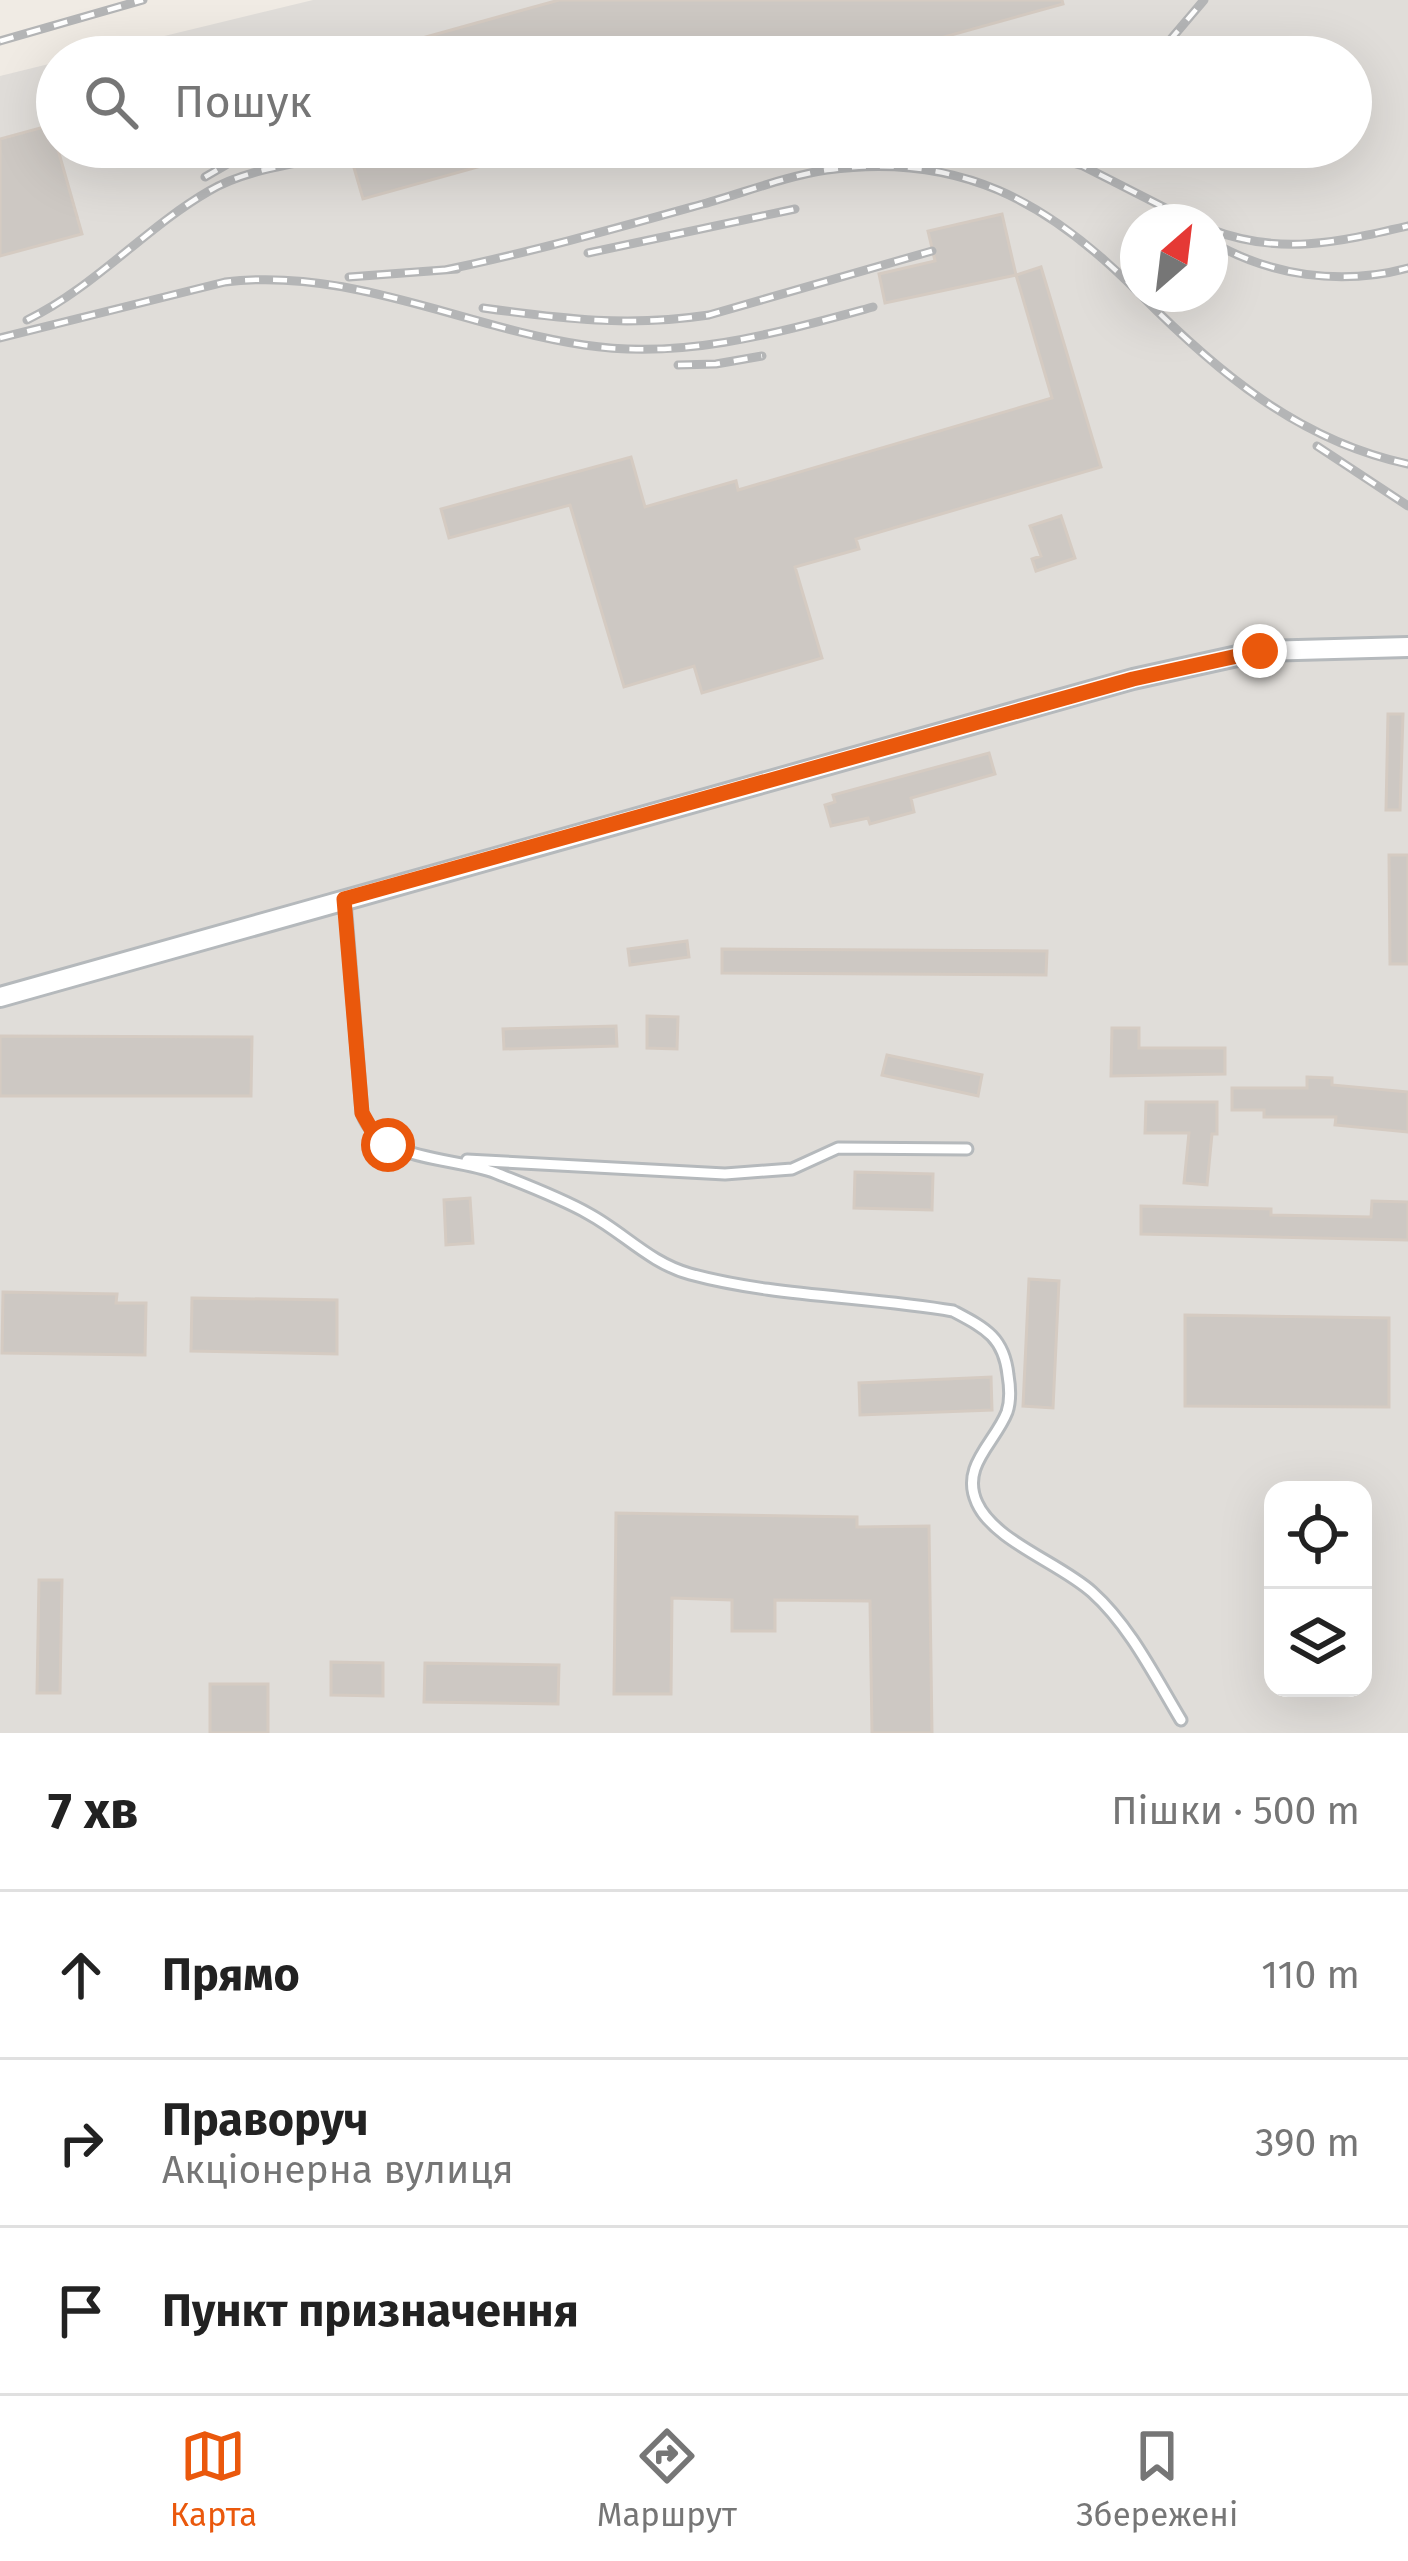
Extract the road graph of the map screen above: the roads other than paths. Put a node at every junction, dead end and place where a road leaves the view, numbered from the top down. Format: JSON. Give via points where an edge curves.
{"nodes":[{"id":1,"x":1408,"y":647,"type":"edge"},
{"id":2,"x":344,"y":899,"type":"junction"},
{"id":3,"x":0,"y":998,"type":"edge"},
{"id":4,"x":967,"y":1149,"type":"dead end"},
{"id":5,"x":452,"y":1159,"type":"junction"},
{"id":6,"x":1181,"y":1720,"type":"dead end"}],
"edges":[{"from":1,"to":2,"type":"street","via":[[1260,651],[1133,679]]},
{"from":2,"to":3,"type":"street"},
{"from":2,"to":5,"type":"lane","via":[[366,1124],[402,1152]]},
{"from":4,"to":5,"type":"lane","via":[[838,1148],[792,1169],[725,1174]]},
{"from":5,"to":6,"type":"lane","via":[[587,1213],[681,1271],[952,1311],[989,1330],[1005,1354],[1010,1395],[975,1466],[979,1508],[1005,1535],[1094,1594]]}]}
